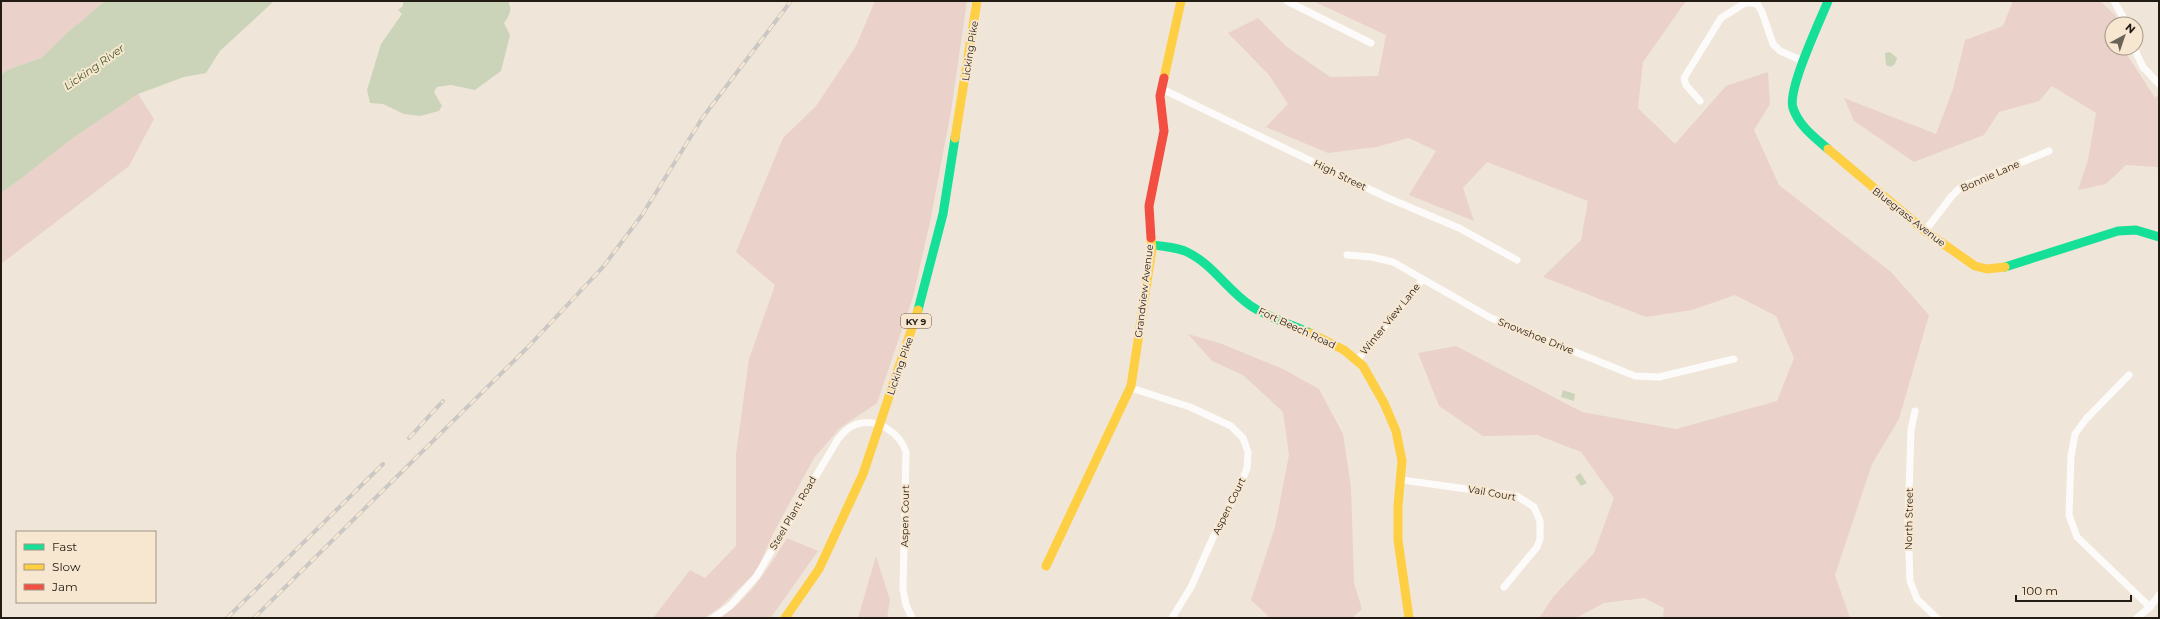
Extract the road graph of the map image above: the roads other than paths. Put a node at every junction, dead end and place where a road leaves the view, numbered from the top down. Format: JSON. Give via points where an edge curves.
{"nodes":[{"id":1,"x":977,"y":1,"type":"edge"},
{"id":2,"x":1180,"y":1,"type":"edge"},
{"id":3,"x":1287,"y":1,"type":"edge"},
{"id":4,"x":1828,"y":1,"type":"edge"},
{"id":5,"x":2114,"y":1,"type":"edge"},
{"id":6,"x":2122,"y":16,"type":"edge"},
{"id":7,"x":1371,"y":43,"type":"dead end"},
{"id":8,"x":2138,"y":56,"type":"edge"},
{"id":9,"x":1803,"y":61,"type":"junction"},
{"id":10,"x":2159,"y":84,"type":"edge"},
{"id":11,"x":1162,"y":89,"type":"junction"},
{"id":12,"x":1700,"y":101,"type":"dead end"},
{"id":13,"x":2049,"y":151,"type":"dead end"},
{"id":14,"x":1925,"y":231,"type":"junction"},
{"id":15,"x":2159,"y":236,"type":"edge"},
{"id":16,"x":1152,"y":245,"type":"junction"},
{"id":17,"x":1347,"y":255,"type":"dead end"},
{"id":18,"x":1517,"y":260,"type":"dead end"},
{"id":19,"x":1423,"y":279,"type":"junction"},
{"id":20,"x":1358,"y":359,"type":"junction"},
{"id":21,"x":1734,"y":359,"type":"dead end"},
{"id":22,"x":2129,"y":374,"type":"dead end"},
{"id":23,"x":1131,"y":388,"type":"junction"},
{"id":24,"x":1915,"y":411,"type":"dead end"},
{"id":25,"x":879,"y":426,"type":"junction"},
{"id":26,"x":1402,"y":480,"type":"junction"},
{"id":27,"x":1046,"y":566,"type":"dead end"},
{"id":28,"x":1504,"y":587,"type":"dead end"},
{"id":29,"x":2159,"y":596,"type":"edge"},
{"id":30,"x":2150,"y":607,"type":"junction"},
{"id":31,"x":713,"y":618,"type":"edge"},
{"id":32,"x":786,"y":618,"type":"edge"},
{"id":33,"x":912,"y":618,"type":"edge"},
{"id":34,"x":1172,"y":618,"type":"edge"},
{"id":35,"x":1409,"y":618,"type":"edge"},
{"id":36,"x":1937,"y":618,"type":"edge"},
{"id":37,"x":2137,"y":618,"type":"edge"}],
"edges":[{"from":1,"to":25,"type":"street","name":"Licking Pike","number":"KY 9","via":[[943,214],[924,296]]},
{"from":2,"to":11,"type":"street","name":"Grandview Avenue"},
{"from":3,"to":7,"type":"street"},
{"from":4,"to":9,"type":"street","name":"Bluegrass Avenue"},
{"from":5,"to":6,"type":"street"},
{"from":8,"to":10,"type":"street","via":[[2143,67]]},
{"from":9,"to":12,"type":"street","via":[[1776,48],[1758,5],[1752,2],[1745,3],[1721,18],[1684,78],[1686,85]]},
{"from":9,"to":14,"type":"street","name":"Bluegrass Avenue","via":[[1794,85],[1792,102],[1802,126]]},
{"from":11,"to":16,"type":"street","name":"Grandview Avenue","via":[[1160,99],[1164,131],[1149,206]]},
{"from":11,"to":18,"type":"street","name":"High Street","via":[[1388,198],[1459,228]]},
{"from":13,"to":14,"type":"street","name":"Bonnie Lane","via":[[1961,187]]},
{"from":14,"to":15,"type":"street","name":"Bluegrass Avenue","via":[[1974,266],[1987,269],[1998,269],[2118,231],[2136,230]]},
{"from":16,"to":20,"type":"street","name":"Fort Beech Road","via":[[1168,246],[1190,253],[1254,308],[1330,341]]},
{"from":16,"to":23,"type":"street","name":"Grandview Avenue"},
{"from":17,"to":19,"type":"street","name":"Snowshoe Drive","via":[[1393,262]]},
{"from":19,"to":20,"type":"street","name":"Winter View Lane"},
{"from":19,"to":21,"type":"street","name":"Snowshoe Drive","via":[[1491,318],[1635,376],[1658,377]]},
{"from":20,"to":26,"type":"street","name":"Fort Beech Road","via":[[1383,400],[1397,434],[1402,457]]},
{"from":22,"to":30,"type":"street","via":[[2086,419],[2076,434],[2070,456],[2069,515],[2077,537]]},
{"from":23,"to":27,"type":"street","name":"Grandview Avenue"},
{"from":23,"to":34,"type":"street","name":"Aspen Court","via":[[1190,407],[1231,426],[1243,438],[1248,452],[1247,468],[1240,487],[1216,531],[1191,587]]},
{"from":24,"to":36,"type":"street","name":"North Street","via":[[1911,430],[1909,569],[1913,593]]},
{"from":25,"to":31,"type":"street","name":"Steel Plant Road","via":[[858,424],[847,429],[838,439],[756,577],[730,606]]},
{"from":25,"to":32,"type":"street","name":"Licking Pike","number":"KY 9","via":[[863,474],[831,546],[819,569]]},
{"from":25,"to":33,"type":"street","name":"Aspen Court","via":[[891,430],[898,436],[906,452],[903,589]]},
{"from":26,"to":28,"type":"street","name":"Vail Court","via":[[1517,496],[1534,507],[1540,521],[1540,539],[1537,547]]},
{"from":26,"to":35,"type":"street","name":"Fort Beech Road","via":[[1398,507],[1398,542]]},
{"from":29,"to":30,"type":"street"},
{"from":30,"to":37,"type":"street"}]}
